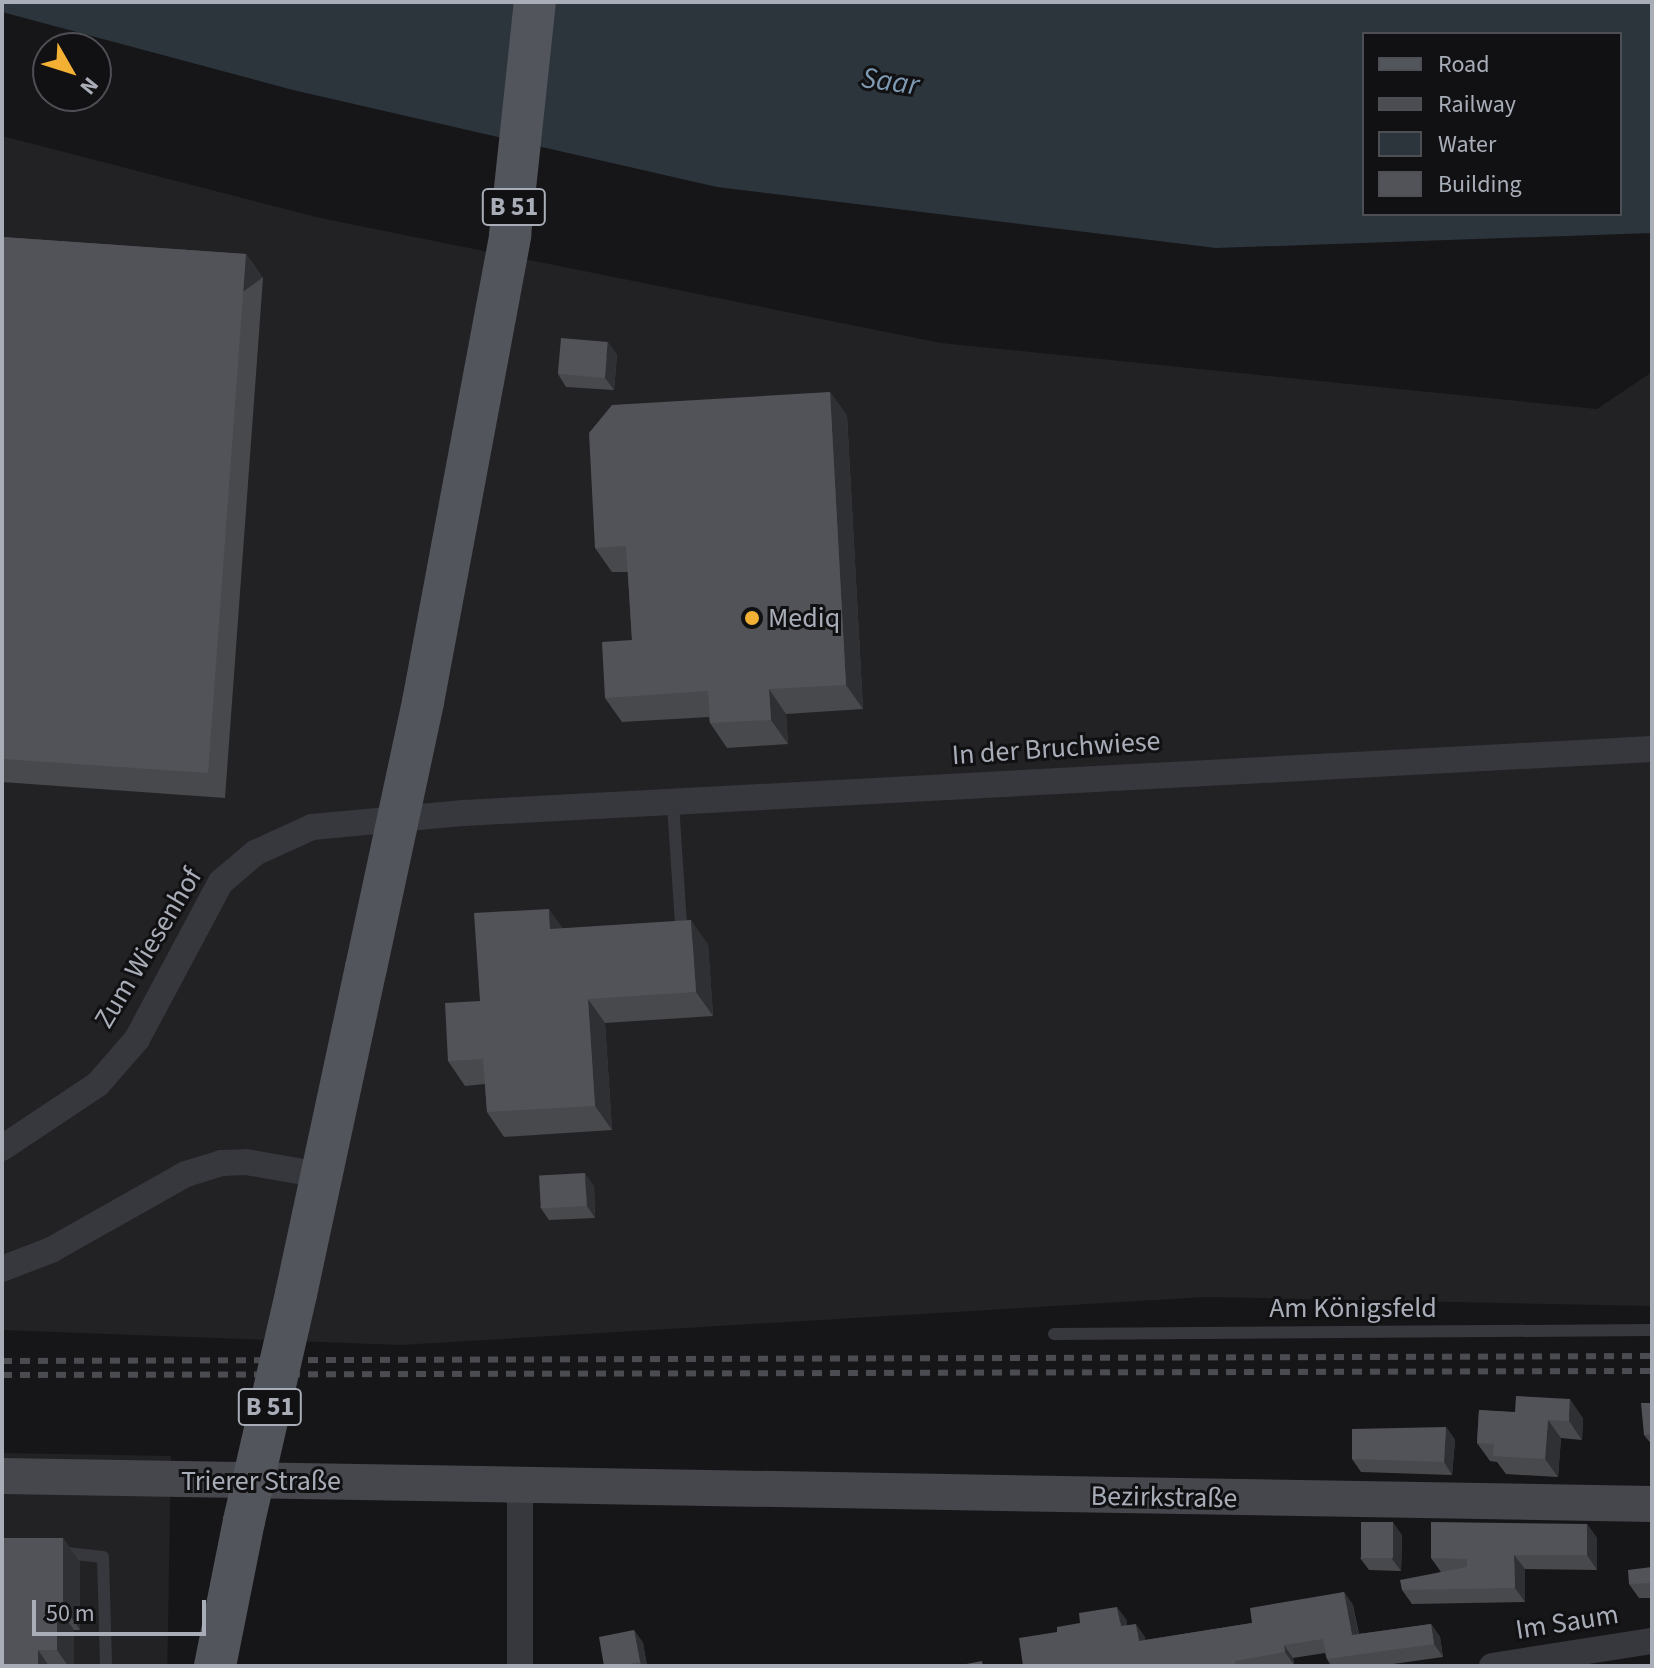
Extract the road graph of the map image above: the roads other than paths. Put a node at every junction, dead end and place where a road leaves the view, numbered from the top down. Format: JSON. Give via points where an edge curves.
{"nodes":[{"id":1,"x":535,"y":2,"type":"edge"},
{"id":2,"x":1652,"y":749,"type":"edge"},
{"id":3,"x":673,"y":804,"type":"junction"},
{"id":4,"x":464,"y":813,"type":"joint"},
{"id":5,"x":681,"y":923,"type":"edge"},
{"id":6,"x":2,"y":1148,"type":"edge"},
{"id":7,"x":321,"y":1175,"type":"junction"},
{"id":8,"x":2,"y":1269,"type":"edge"},
{"id":9,"x":1652,"y":1330,"type":"edge"},
{"id":10,"x":1054,"y":1334,"type":"dead end"},
{"id":11,"x":2,"y":1476,"type":"edge"},
{"id":12,"x":520,"y":1482,"type":"junction"},
{"id":13,"x":677,"y":1487,"type":"joint"},
{"id":14,"x":1652,"y":1504,"type":"edge"},
{"id":15,"x":48,"y":1552,"type":"edge"},
{"id":16,"x":1652,"y":1641,"type":"edge"},
{"id":17,"x":106,"y":1666,"type":"edge"},
{"id":18,"x":215,"y":1666,"type":"edge"},
{"id":19,"x":520,"y":1666,"type":"edge"},
{"id":20,"x":1492,"y":1666,"type":"edge"}],
"edges":[{"from":1,"to":7,"type":"main road","number":"B 51","bridge":true,"via":[[510,235],[480,411]]},
{"from":2,"to":3,"type":"street","name":"In der Bruchwiese","via":[[1507,753]]},
{"from":3,"to":4,"type":"street","name":"In der Bruchwiese"},
{"from":3,"to":5,"type":"lane"},
{"from":4,"to":6,"type":"street","name":"Zum Wiesenhof","via":[[312,827],[255,853],[221,882],[137,1039],[98,1084]]},
{"from":7,"to":8,"type":"street","via":[[221,1163],[186,1174],[51,1250]]},
{"from":7,"to":18,"type":"main road","number":"B 51","bridge":true},
{"from":9,"to":10,"type":"lane","name":"Am Königsfeld"},
{"from":11,"to":12,"type":"street","name":"Trierer Straße"},
{"from":12,"to":13,"type":"street","name":"Trierer Straße"},
{"from":12,"to":19,"type":"street"},
{"from":13,"to":14,"type":"street","name":"Bezirkstraße"},
{"from":15,"to":17,"type":"lane","via":[[94,1552],[103,1557]]},
{"from":16,"to":20,"type":"street","name":"Im Saum"}]}
